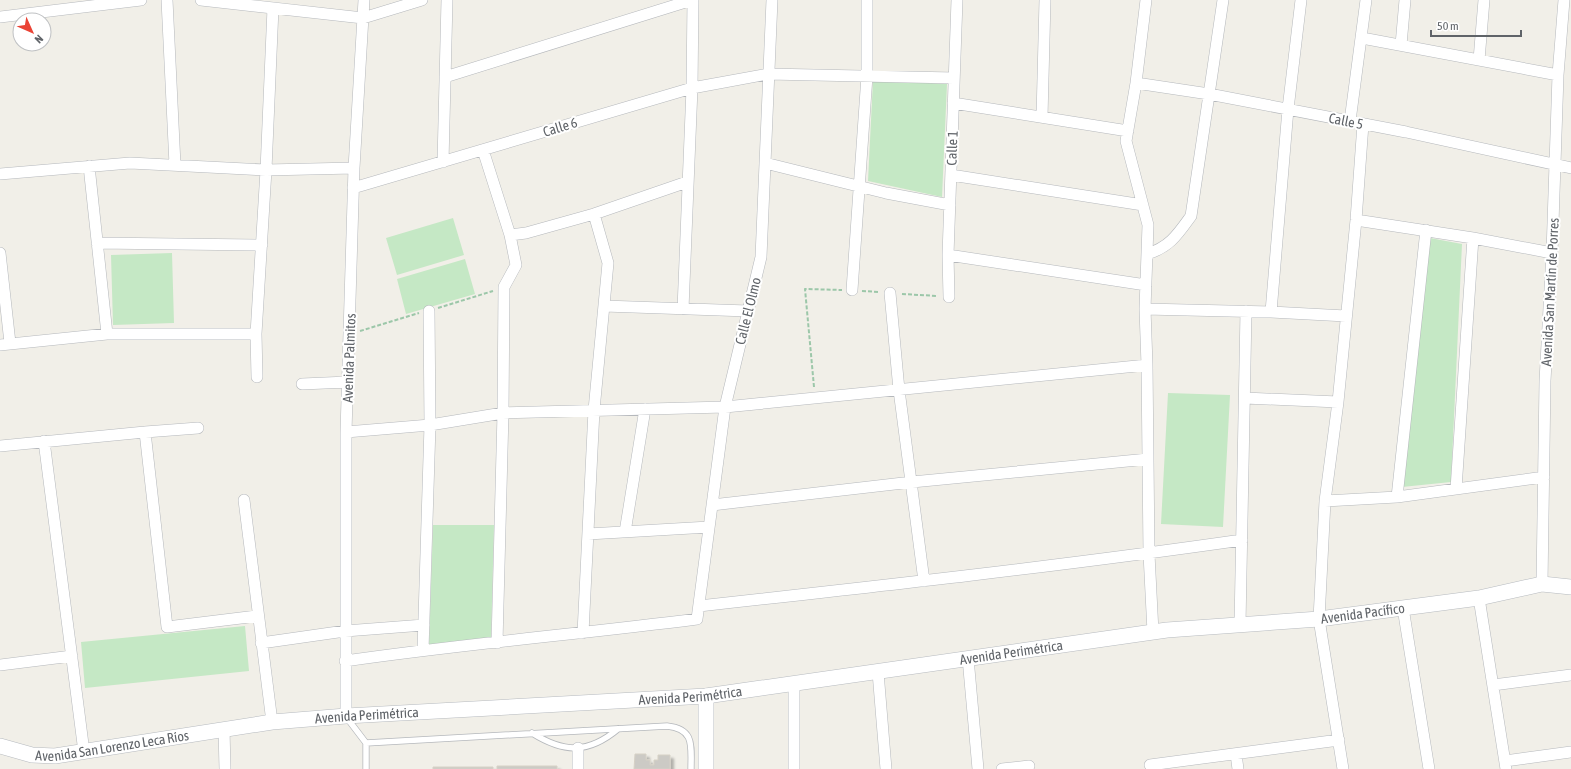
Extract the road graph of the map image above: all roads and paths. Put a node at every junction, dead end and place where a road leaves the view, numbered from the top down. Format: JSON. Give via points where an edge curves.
{"nodes":[{"id":1,"x":141,"y":0,"type":"edge"},
{"id":2,"x":167,"y":0,"type":"edge"},
{"id":3,"x":201,"y":0,"type":"edge"},
{"id":4,"x":364,"y":0,"type":"edge"},
{"id":5,"x":422,"y":0,"type":"edge"},
{"id":6,"x":447,"y":0,"type":"edge"},
{"id":7,"x":693,"y":0,"type":"edge"},
{"id":8,"x":772,"y":0,"type":"edge"},
{"id":9,"x":867,"y":0,"type":"edge"},
{"id":10,"x":957,"y":0,"type":"edge"},
{"id":11,"x":1045,"y":0,"type":"edge"},
{"id":12,"x":1146,"y":0,"type":"edge"},
{"id":13,"x":1223,"y":0,"type":"edge"},
{"id":14,"x":1301,"y":0,"type":"edge"},
{"id":15,"x":1366,"y":0,"type":"edge"},
{"id":16,"x":1405,"y":0,"type":"edge"},
{"id":17,"x":1484,"y":0,"type":"edge"},
{"id":18,"x":1564,"y":0,"type":"edge"},
{"id":19,"x":72,"y":5,"type":"edge"},
{"id":20,"x":273,"y":8,"type":"junction"},
{"id":21,"x":0,"y":17,"type":"edge"},
{"id":22,"x":363,"y":18,"type":"junction"},
{"id":23,"x":1362,"y":38,"type":"junction"},
{"id":24,"x":1401,"y":45,"type":"junction"},
{"id":25,"x":1479,"y":60,"type":"junction"},
{"id":26,"x":768,"y":74,"type":"junction"},
{"id":27,"x":1558,"y":75,"type":"junction"},
{"id":28,"x":867,"y":76,"type":"junction"},
{"id":29,"x":445,"y":77,"type":"junction"},
{"id":30,"x":954,"y":78,"type":"junction"},
{"id":31,"x":1136,"y":83,"type":"junction"},
{"id":32,"x":692,"y":88,"type":"junction"},
{"id":33,"x":1209,"y":94,"type":"junction"},
{"id":34,"x":953,"y":103,"type":"junction"},
{"id":35,"x":1288,"y":109,"type":"junction"},
{"id":36,"x":1042,"y":118,"type":"junction"},
{"id":37,"x":1350,"y":122,"type":"junction"},
{"id":38,"x":1363,"y":124,"type":"junction"},
{"id":39,"x":1128,"y":131,"type":"junction"},
{"id":40,"x":483,"y":150,"type":"junction"},
{"id":41,"x":443,"y":162,"type":"junction"},
{"id":42,"x":765,"y":163,"type":"junction"},
{"id":43,"x":175,"y":165,"type":"junction"},
{"id":44,"x":1555,"y":165,"type":"junction"},
{"id":45,"x":89,"y":166,"type":"junction"},
{"id":46,"x":354,"y":168,"type":"junction"},
{"id":47,"x":1571,"y":168,"type":"edge"},
{"id":48,"x":266,"y":170,"type":"junction"},
{"id":49,"x":0,"y":174,"type":"edge"},
{"id":50,"x":951,"y":175,"type":"junction"},
{"id":51,"x":687,"y":182,"type":"junction"},
{"id":52,"x":860,"y":187,"type":"junction"},
{"id":53,"x":353,"y":188,"type":"junction"},
{"id":54,"x":950,"y":205,"type":"junction"},
{"id":55,"x":1143,"y":205,"type":"junction"},
{"id":56,"x":594,"y":214,"type":"junction"},
{"id":57,"x":1356,"y":220,"type":"junction"},
{"id":58,"x":1426,"y":230,"type":"junction"},
{"id":59,"x":510,"y":234,"type":"junction"},
{"id":60,"x":1473,"y":238,"type":"junction"},
{"id":61,"x":97,"y":243,"type":"junction"},
{"id":62,"x":262,"y":245,"type":"junction"},
{"id":63,"x":0,"y":253,"type":"edge"},
{"id":64,"x":1552,"y":253,"type":"junction"},
{"id":65,"x":1147,"y":254,"type":"junction"},
{"id":66,"x":948,"y":255,"type":"junction"},
{"id":67,"x":1146,"y":285,"type":"junction"},
{"id":68,"x":852,"y":290,"type":"junction"},
{"id":69,"x":890,"y":293,"type":"junction"},
{"id":70,"x":949,"y":297,"type":"joint"},
{"id":71,"x":604,"y":306,"type":"junction"},
{"id":72,"x":1145,"y":308,"type":"junction"},
{"id":73,"x":683,"y":309,"type":"junction"},
{"id":74,"x":429,"y":311,"type":"dead end"},
{"id":75,"x":748,"y":311,"type":"junction"},
{"id":76,"x":1246,"y":311,"type":"junction"},
{"id":77,"x":1271,"y":312,"type":"junction"},
{"id":78,"x":1346,"y":316,"type":"junction"},
{"id":79,"x":107,"y":334,"type":"junction"},
{"id":80,"x":256,"y":334,"type":"junction"},
{"id":81,"x":5,"y":344,"type":"edge"},
{"id":82,"x":1147,"y":365,"type":"junction"},
{"id":83,"x":257,"y":377,"type":"dead end"},
{"id":84,"x":348,"y":382,"type":"junction"},
{"id":85,"x":302,"y":384,"type":"dead end"},
{"id":86,"x":899,"y":390,"type":"junction"},
{"id":87,"x":815,"y":398,"type":"junction"},
{"id":88,"x":1245,"y":398,"type":"junction"},
{"id":89,"x":1338,"y":402,"type":"junction"},
{"id":90,"x":725,"y":407,"type":"junction"},
{"id":91,"x":645,"y":409,"type":"junction"},
{"id":92,"x":594,"y":410,"type":"junction"},
{"id":93,"x":503,"y":413,"type":"junction"},
{"id":94,"x":430,"y":425,"type":"junction"},
{"id":95,"x":198,"y":428,"type":"dead end"},
{"id":96,"x":145,"y":432,"type":"junction"},
{"id":97,"x":346,"y":432,"type":"junction"},
{"id":98,"x":44,"y":441,"type":"junction"},
{"id":99,"x":0,"y":446,"type":"edge"},
{"id":100,"x":1148,"y":460,"type":"junction"},
{"id":101,"x":1544,"y":477,"type":"junction"},
{"id":102,"x":912,"y":482,"type":"junction"},
{"id":103,"x":1456,"y":489,"type":"junction"},
{"id":104,"x":1397,"y":497,"type":"junction"},
{"id":105,"x":244,"y":500,"type":"dead end"},
{"id":106,"x":1325,"y":502,"type":"junction"},
{"id":107,"x":712,"y":505,"type":"junction"},
{"id":108,"x":710,"y":526,"type":"junction"},
{"id":109,"x":625,"y":532,"type":"junction"},
{"id":110,"x":588,"y":534,"type":"junction"},
{"id":111,"x":1242,"y":540,"type":"junction"},
{"id":112,"x":1149,"y":554,"type":"junction"},
{"id":113,"x":924,"y":581,"type":"junction"},
{"id":114,"x":1542,"y":584,"type":"junction"},
{"id":115,"x":1571,"y":587,"type":"edge"},
{"id":116,"x":1479,"y":598,"type":"junction"},
{"id":117,"x":699,"y":606,"type":"junction"},
{"id":118,"x":1403,"y":608,"type":"junction"},
{"id":119,"x":257,"y":616,"type":"junction"},
{"id":120,"x":1319,"y":619,"type":"junction"},
{"id":121,"x":424,"y":625,"type":"junction"},
{"id":122,"x":1240,"y":625,"type":"junction"},
{"id":123,"x":345,"y":631,"type":"junction"},
{"id":124,"x":1153,"y":632,"type":"junction"},
{"id":125,"x":583,"y":633,"type":"junction"},
{"id":126,"x":261,"y":643,"type":"junction"},
{"id":127,"x":497,"y":643,"type":"junction"},
{"id":128,"x":423,"y":650,"type":"junction"},
{"id":129,"x":72,"y":656,"type":"junction"},
{"id":130,"x":968,"y":658,"type":"junction"},
{"id":131,"x":345,"y":661,"type":"junction"},
{"id":132,"x":0,"y":665,"type":"edge"},
{"id":133,"x":878,"y":672,"type":"junction"},
{"id":134,"x":1571,"y":675,"type":"edge"},
{"id":135,"x":794,"y":684,"type":"junction"},
{"id":136,"x":1493,"y":685,"type":"junction"},
{"id":137,"x":706,"y":696,"type":"junction"},
{"id":138,"x":346,"y":716,"type":"junction"},
{"id":139,"x":272,"y":722,"type":"junction"},
{"id":140,"x":224,"y":729,"type":"junction"},
{"id":141,"x":618,"y":729,"type":"junction"},
{"id":142,"x":532,"y":733,"type":"junction"},
{"id":143,"x":1339,"y":740,"type":"junction"},
{"id":144,"x":366,"y":742,"type":"junction"},
{"id":145,"x":0,"y":746,"type":"edge"},
{"id":146,"x":578,"y":748,"type":"junction"},
{"id":147,"x":84,"y":752,"type":"junction"},
{"id":148,"x":1571,"y":752,"type":"edge"},
{"id":149,"x":1236,"y":754,"type":"junction"},
{"id":150,"x":1150,"y":765,"type":"dead end"},
{"id":151,"x":1505,"y":765,"type":"edge"},
{"id":152,"x":1029,"y":766,"type":"dead end"},
{"id":153,"x":225,"y":769,"type":"edge"},
{"id":154,"x":366,"y":769,"type":"edge"},
{"id":155,"x":578,"y":769,"type":"edge"},
{"id":156,"x":692,"y":769,"type":"edge"},
{"id":157,"x":706,"y":769,"type":"edge"},
{"id":158,"x":794,"y":769,"type":"edge"},
{"id":159,"x":886,"y":769,"type":"edge"},
{"id":160,"x":978,"y":769,"type":"edge"},
{"id":161,"x":1002,"y":769,"type":"edge"},
{"id":162,"x":1238,"y":769,"type":"edge"},
{"id":163,"x":1343,"y":769,"type":"edge"},
{"id":164,"x":1429,"y":769,"type":"edge"}],
"edges":[{"from":1,"to":19,"type":"street"},
{"from":2,"to":43,"type":"street"},
{"from":3,"to":20,"type":"street"},
{"from":4,"to":22,"type":"street","name":"Avenida Palmitos"},
{"from":5,"to":22,"type":"street"},
{"from":6,"to":29,"type":"street"},
{"from":7,"to":29,"type":"street"},
{"from":7,"to":32,"type":"street"},
{"from":8,"to":26,"type":"street","name":"Calle El Olmo"},
{"from":9,"to":28,"type":"street"},
{"from":10,"to":30,"type":"street","name":"Calle 1"},
{"from":11,"to":36,"type":"street"},
{"from":12,"to":31,"type":"street"},
{"from":13,"to":33,"type":"street"},
{"from":14,"to":35,"type":"street"},
{"from":15,"to":23,"type":"street"},
{"from":16,"to":24,"type":"street"},
{"from":17,"to":25,"type":"street"},
{"from":18,"to":27,"type":"street","name":"Avenida San Martín de Porres"},
{"from":19,"to":21,"type":"street"},
{"from":20,"to":22,"type":"street"},
{"from":20,"to":48,"type":"street"},
{"from":22,"to":46,"type":"street","name":"Avenida Palmitos"},
{"from":23,"to":24,"type":"street"},
{"from":23,"to":37,"type":"street"},
{"from":24,"to":25,"type":"street"},
{"from":25,"to":27,"type":"street"},
{"from":26,"to":28,"type":"street","name":"Calle 6"},
{"from":26,"to":32,"type":"street","name":"Calle 6"},
{"from":26,"to":42,"type":"street","name":"Calle El Olmo"},
{"from":27,"to":44,"type":"street","name":"Avenida San Martín de Porres"},
{"from":28,"to":30,"type":"street","name":"Calle 6"},
{"from":28,"to":52,"type":"street"},
{"from":29,"to":41,"type":"street"},
{"from":30,"to":34,"type":"street","name":"Calle 1"},
{"from":31,"to":33,"type":"street","name":"Calle 5"},
{"from":31,"to":39,"type":"street"},
{"from":32,"to":40,"type":"street","name":"Calle 6"},
{"from":32,"to":51,"type":"street"},
{"from":33,"to":35,"type":"street","name":"Calle 5"},
{"from":33,"to":65,"type":"street","via":[[1191,216],[1171,242]]},
{"from":34,"to":36,"type":"street"},
{"from":34,"to":50,"type":"street","name":"Calle 1"},
{"from":35,"to":37,"type":"street","name":"Calle 5"},
{"from":35,"to":77,"type":"street"},
{"from":36,"to":39,"type":"street"},
{"from":37,"to":38,"type":"street","name":"Calle 5"},
{"from":38,"to":44,"type":"street","name":"Calle 5"},
{"from":38,"to":57,"type":"street"},
{"from":39,"to":55,"type":"street","via":[[1126,140]]},
{"from":40,"to":41,"type":"street","name":"Calle 6"},
{"from":40,"to":59,"type":"street"},
{"from":41,"to":53,"type":"street","name":"Calle 6"},
{"from":42,"to":52,"type":"street"},
{"from":42,"to":75,"type":"street","name":"Calle El Olmo","via":[[761,257]]},
{"from":43,"to":45,"type":"street","via":[[130,163]]},
{"from":43,"to":48,"type":"street"},
{"from":44,"to":47,"type":"street","name":"Calle 5"},
{"from":44,"to":64,"type":"street","name":"Avenida San Martín de Porres"},
{"from":45,"to":49,"type":"street"},
{"from":45,"to":61,"type":"street"},
{"from":46,"to":48,"type":"street"},
{"from":46,"to":53,"type":"street","name":"Avenida Palmitos"},
{"from":48,"to":62,"type":"street"},
{"from":50,"to":54,"type":"street","name":"Calle 1"},
{"from":50,"to":55,"type":"street"},
{"from":51,"to":56,"type":"street"},
{"from":51,"to":73,"type":"street"},
{"from":52,"to":54,"type":"street"},
{"from":52,"to":68,"type":"street"},
{"from":53,"to":84,"type":"street","name":"Avenida Palmitos"},
{"from":54,"to":66,"type":"street","name":"Calle 1"},
{"from":55,"to":65,"type":"street","via":[[1148,226]]},
{"from":56,"to":59,"type":"street","via":[[526,233]]},
{"from":56,"to":71,"type":"street","via":[[608,263]]},
{"from":57,"to":58,"type":"street"},
{"from":57,"to":78,"type":"street"},
{"from":58,"to":60,"type":"street"},
{"from":58,"to":104,"type":"street"},
{"from":59,"to":93,"type":"street","via":[[516,265],[504,287]]},
{"from":60,"to":64,"type":"street"},
{"from":60,"to":103,"type":"street"},
{"from":61,"to":62,"type":"street"},
{"from":61,"to":79,"type":"street"},
{"from":62,"to":80,"type":"street"},
{"from":63,"to":81,"type":"street"},
{"from":64,"to":101,"type":"street","name":"Avenida San Martín de Porres"},
{"from":65,"to":67,"type":"street"},
{"from":66,"to":67,"type":"street"},
{"from":66,"to":70,"type":"street","name":"Calle 1"},
{"from":67,"to":72,"type":"street"},
{"from":68,"to":69,"type":"path"},
{"from":68,"to":87,"type":"path","via":[[805,289]]},
{"from":69,"to":70,"type":"path"},
{"from":69,"to":86,"type":"street"},
{"from":71,"to":73,"type":"street"},
{"from":71,"to":92,"type":"street"},
{"from":72,"to":76,"type":"street"},
{"from":72,"to":82,"type":"street"},
{"from":73,"to":75,"type":"street"},
{"from":74,"to":94,"type":"street"},
{"from":75,"to":90,"type":"street","name":"Calle El Olmo"},
{"from":76,"to":77,"type":"street"},
{"from":76,"to":88,"type":"street"},
{"from":77,"to":78,"type":"street"},
{"from":78,"to":89,"type":"street"},
{"from":79,"to":80,"type":"street"},
{"from":79,"to":81,"type":"street"},
{"from":80,"to":83,"type":"street"},
{"from":82,"to":86,"type":"street"},
{"from":82,"to":100,"type":"street"},
{"from":84,"to":85,"type":"street"},
{"from":84,"to":97,"type":"street","name":"Avenida Palmitos"},
{"from":86,"to":87,"type":"street"},
{"from":86,"to":102,"type":"street"},
{"from":87,"to":90,"type":"street"},
{"from":88,"to":89,"type":"street"},
{"from":88,"to":111,"type":"street"},
{"from":89,"to":106,"type":"street"},
{"from":90,"to":91,"type":"street"},
{"from":90,"to":107,"type":"street","name":"Calle El Olmo"},
{"from":91,"to":92,"type":"street"},
{"from":91,"to":109,"type":"street"},
{"from":92,"to":93,"type":"street"},
{"from":92,"to":110,"type":"street"},
{"from":93,"to":94,"type":"street"},
{"from":93,"to":127,"type":"street"},
{"from":94,"to":97,"type":"street"},
{"from":94,"to":121,"type":"street"},
{"from":95,"to":96,"type":"street"},
{"from":96,"to":98,"type":"street"},
{"from":96,"to":119,"type":"street","via":[[167,626]]},
{"from":97,"to":123,"type":"street","name":"Avenida Palmitos"},
{"from":98,"to":99,"type":"street"},
{"from":98,"to":129,"type":"street"},
{"from":100,"to":102,"type":"street"},
{"from":100,"to":112,"type":"street"},
{"from":101,"to":103,"type":"street"},
{"from":101,"to":114,"type":"street","name":"Avenida San Martín de Porres"},
{"from":102,"to":107,"type":"street"},
{"from":102,"to":113,"type":"street"},
{"from":103,"to":104,"type":"street"},
{"from":104,"to":106,"type":"street"},
{"from":105,"to":119,"type":"street"},
{"from":106,"to":120,"type":"street"},
{"from":107,"to":108,"type":"street","name":"Calle El Olmo"},
{"from":108,"to":109,"type":"street"},
{"from":108,"to":117,"type":"street","name":"Calle El Olmo"},
{"from":109,"to":110,"type":"street"},
{"from":110,"to":125,"type":"street"},
{"from":111,"to":112,"type":"street"},
{"from":111,"to":122,"type":"street"},
{"from":112,"to":113,"type":"street"},
{"from":112,"to":124,"type":"street"},
{"from":113,"to":117,"type":"street"},
{"from":114,"to":115,"type":"street","name":"Avenida Pacífico"},
{"from":114,"to":116,"type":"street","name":"Avenida Pacífico"},
{"from":116,"to":118,"type":"street","name":"Avenida Pacífico"},
{"from":116,"to":136,"type":"street"},
{"from":117,"to":125,"type":"street","name":"Calle El Olmo","via":[[697,620]]},
{"from":118,"to":120,"type":"street","name":"Avenida Pacífico"},
{"from":118,"to":164,"type":"street"},
{"from":119,"to":126,"type":"street"},
{"from":120,"to":122,"type":"street","name":"Avenida Pacífico"},
{"from":120,"to":143,"type":"street"},
{"from":121,"to":123,"type":"street"},
{"from":121,"to":128,"type":"street"},
{"from":122,"to":124,"type":"street","name":"Avenida Pacífico"},
{"from":123,"to":126,"type":"street"},
{"from":123,"to":131,"type":"street","name":"Avenida Palmitos"},
{"from":124,"to":130,"type":"street","name":"Avenida Perimétrica"},
{"from":125,"to":127,"type":"street"},
{"from":126,"to":139,"type":"street"},
{"from":127,"to":128,"type":"street"},
{"from":128,"to":131,"type":"street"},
{"from":129,"to":132,"type":"street"},
{"from":129,"to":147,"type":"street"},
{"from":130,"to":133,"type":"street","name":"Avenida Perimétrica"},
{"from":130,"to":160,"type":"street"},
{"from":131,"to":138,"type":"street","name":"Avenida Palmitos"},
{"from":133,"to":135,"type":"street","name":"Avenida Perimétrica"},
{"from":133,"to":159,"type":"street"},
{"from":134,"to":136,"type":"street"},
{"from":135,"to":137,"type":"street","name":"Avenida Perimétrica"},
{"from":135,"to":158,"type":"street"},
{"from":136,"to":151,"type":"street"},
{"from":137,"to":138,"type":"street","name":"Avenida Perimétrica"},
{"from":137,"to":157,"type":"street"},
{"from":138,"to":139,"type":"street","name":"Avenida Perimétrica"},
{"from":138,"to":144,"type":"lane"},
{"from":139,"to":140,"type":"street","name":"Avenida Perimétrica"},
{"from":140,"to":147,"type":"street","name":"Avenida San Lorenzo Leca Ríos"},
{"from":140,"to":153,"type":"street"},
{"from":141,"to":142,"type":"lane"},
{"from":141,"to":146,"type":"lane","via":[[594,745]]},
{"from":141,"to":156,"type":"lane","via":[[667,726],[684,730],[691,745]]},
{"from":142,"to":144,"type":"lane"},
{"from":142,"to":146,"type":"lane","via":[[561,747]]},
{"from":143,"to":149,"type":"street"},
{"from":143,"to":163,"type":"street"},
{"from":144,"to":154,"type":"lane"},
{"from":145,"to":147,"type":"street","name":"Avenida San Lorenzo Leca Ríos","via":[[32,755],[55,756]]},
{"from":146,"to":155,"type":"street"},
{"from":148,"to":151,"type":"street"},
{"from":149,"to":150,"type":"street"},
{"from":149,"to":162,"type":"street"},
{"from":152,"to":161,"type":"street"}]}
